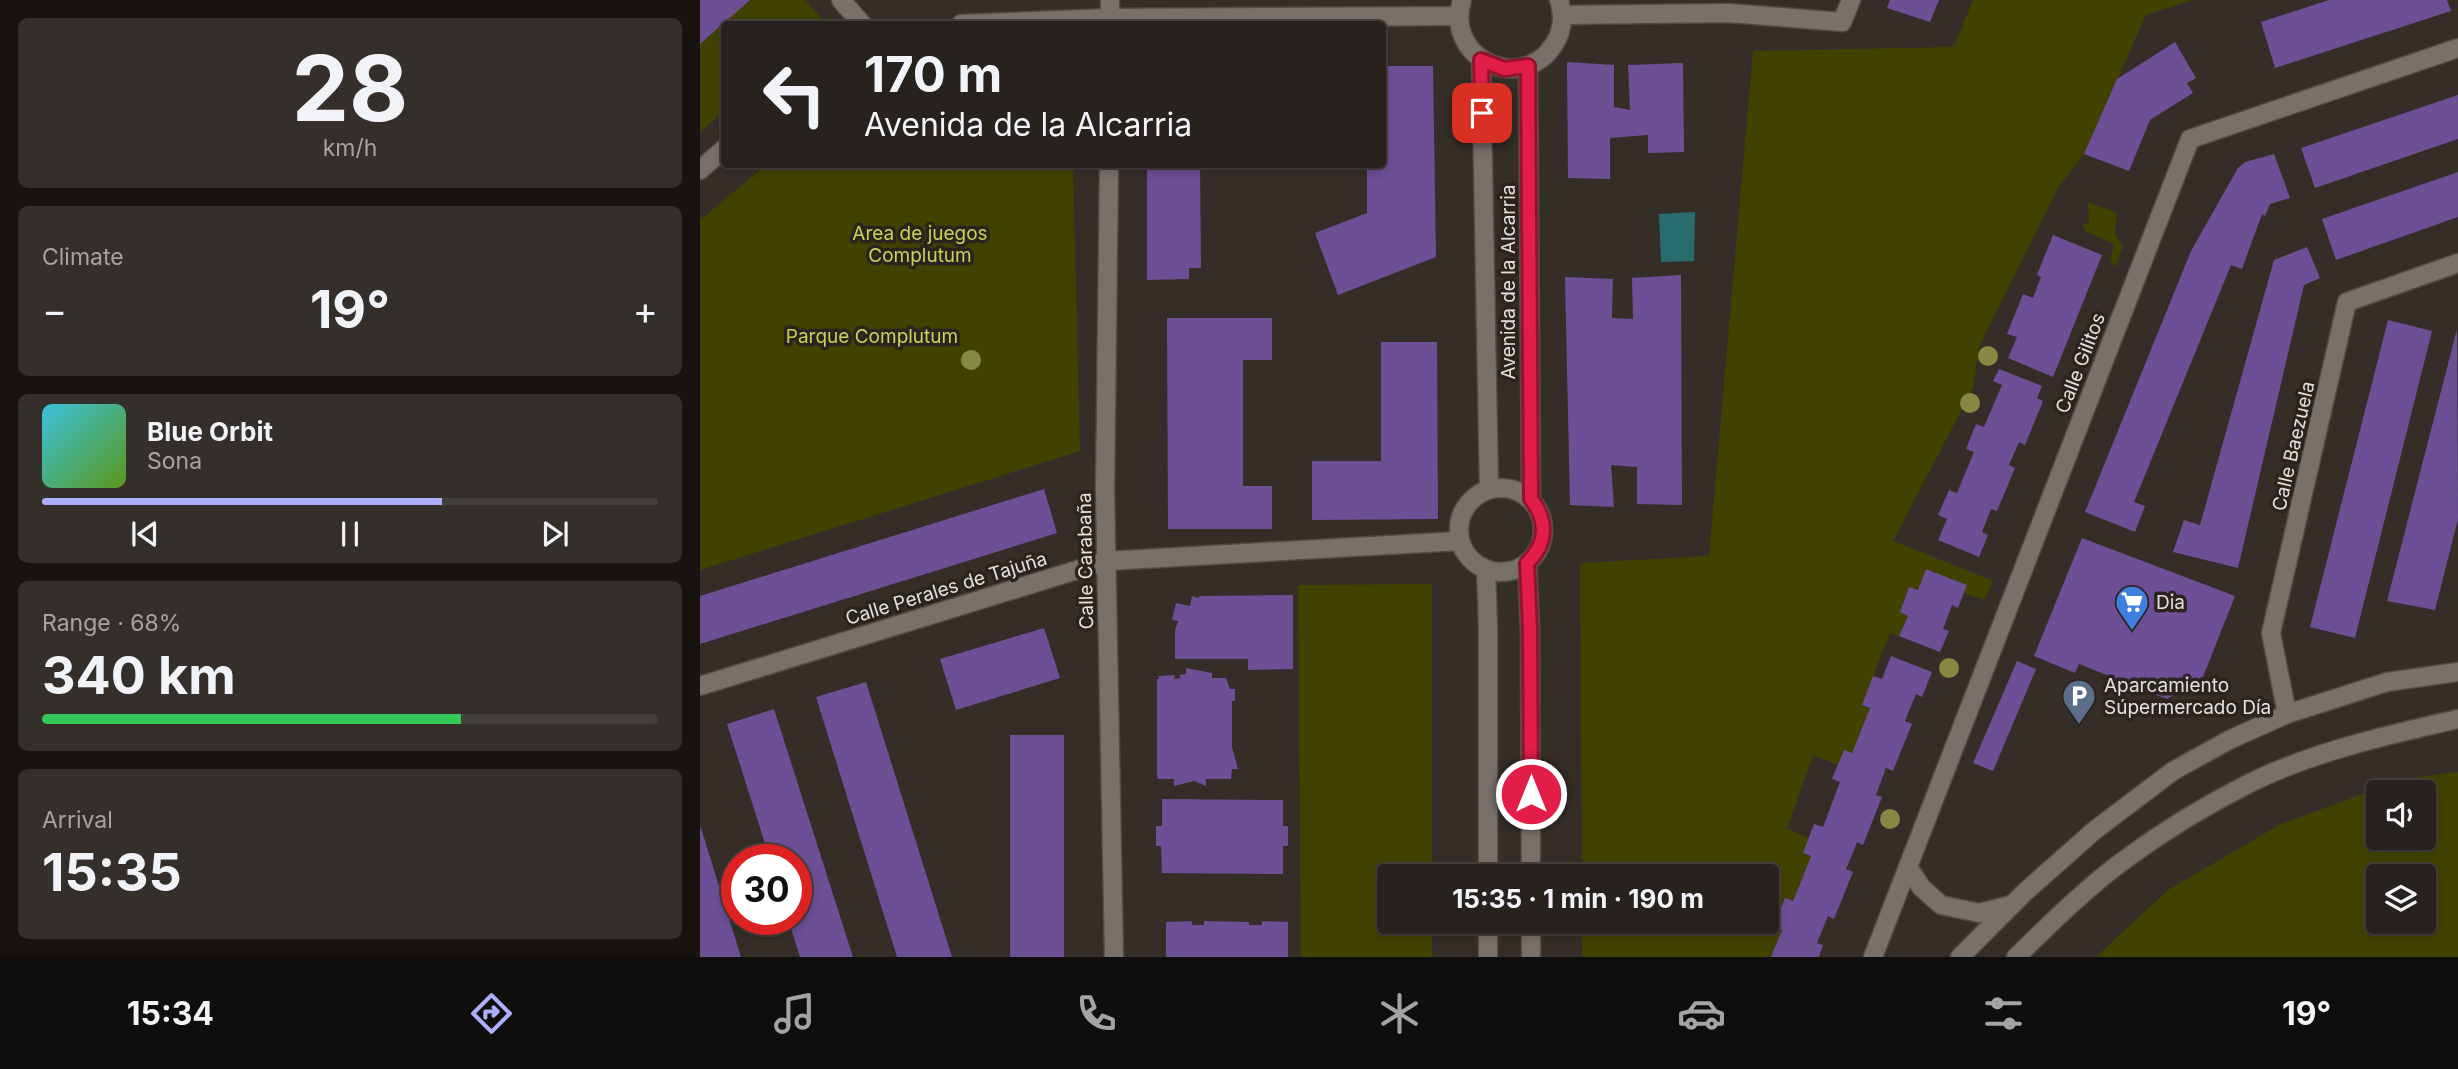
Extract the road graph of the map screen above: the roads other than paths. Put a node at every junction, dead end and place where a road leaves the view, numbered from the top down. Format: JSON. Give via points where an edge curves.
{"nodes":[{"id":1,"x":841,"y":0,"type":"edge"},
{"id":2,"x":1851,"y":0,"type":"edge"},
{"id":3,"x":1729,"y":7,"type":"edge"},
{"id":4,"x":1460,"y":8,"type":"edge"},
{"id":5,"x":1561,"y":8,"type":"edge"},
{"id":6,"x":1110,"y":14,"type":"edge"},
{"id":7,"x":859,"y":21,"type":"edge"},
{"id":8,"x":1006,"y":21,"type":"edge"},
{"id":9,"x":2458,"y":48,"type":"edge"},
{"id":10,"x":1481,"y":60,"type":"junction"},
{"id":11,"x":1528,"y":66,"type":"junction"},
{"id":12,"x":721,"y":152,"type":"edge"},
{"id":13,"x":1109,"y":168,"type":"edge"},
{"id":14,"x":700,"y":170,"type":"edge"},
{"id":15,"x":2458,"y":263,"type":"edge"},
{"id":16,"x":1489,"y":489,"type":"junction"},
{"id":17,"x":1531,"y":499,"type":"junction"},
{"id":18,"x":1460,"y":541,"type":"junction"},
{"id":19,"x":1106,"y":561,"type":"junction"},
{"id":20,"x":1527,"y":563,"type":"junction"},
{"id":21,"x":1486,"y":569,"type":"junction"},
{"id":22,"x":2458,"y":672,"type":"edge"},
{"id":23,"x":700,"y":686,"type":"edge"},
{"id":24,"x":2287,"y":714,"type":"junction"},
{"id":25,"x":2458,"y":719,"type":"edge"},
{"id":26,"x":1488,"y":864,"type":"edge"},
{"id":27,"x":1531,"y":864,"type":"edge"},
{"id":28,"x":1908,"y":867,"type":"junction"},
{"id":29,"x":2012,"y":905,"type":"junction"},
{"id":30,"x":1488,"y":934,"type":"edge"},
{"id":31,"x":1531,"y":934,"type":"edge"},
{"id":32,"x":1114,"y":957,"type":"edge"},
{"id":33,"x":1488,"y":957,"type":"edge"},
{"id":34,"x":1531,"y":957,"type":"edge"},
{"id":35,"x":1873,"y":957,"type":"edge"},
{"id":36,"x":1960,"y":957,"type":"edge"},
{"id":37,"x":2016,"y":957,"type":"edge"}],
"edges":[{"from":1,"to":7,"type":"street"},
{"from":2,"to":3,"type":"street","via":[[1842,22]]},
{"from":3,"to":5,"type":"street"},
{"from":4,"to":6,"type":"street"},
{"from":4,"to":10,"type":"street","via":[[1465,41]]},
{"from":5,"to":11,"type":"street","via":[[1554,46]]},
{"from":6,"to":8,"type":"street"},
{"from":9,"to":28,"type":"street","name":"Calle Gilitos","via":[[2190,139]]},
{"from":10,"to":11,"type":"street","via":[[1504,69]]},
{"from":10,"to":16,"type":"street","name":"Avenida de la Alcarria"},
{"from":11,"to":17,"type":"street","name":"Avenida de la Alcarria"},
{"from":12,"to":14,"type":"street"},
{"from":13,"to":19,"type":"street","name":"Calle Carabaña"},
{"from":15,"to":24,"type":"street","name":"Calle Baezuela","via":[[2347,302],[2271,633]]},
{"from":16,"to":17,"type":"street","via":[[1511,488]]},
{"from":16,"to":18,"type":"street","via":[[1464,509]]},
{"from":17,"to":20,"type":"street","name":"Avenida de la Alcarria","via":[[1541,517],[1543,537]]},
{"from":18,"to":19,"type":"street","name":"Calle Perales de Tajuña"},
{"from":18,"to":21,"type":"street","via":[[1472,561]]},
{"from":19,"to":23,"type":"street","name":"Calle Perales de Tajuña"},
{"from":19,"to":32,"type":"street","name":"Calle Carabaña"},
{"from":20,"to":21,"type":"street","via":[[1507,572]]},
{"from":20,"to":27,"type":"street"},
{"from":21,"to":26,"type":"street"},
{"from":22,"to":24,"type":"street","via":[[2387,682]]},
{"from":24,"to":29,"type":"street","via":[[2173,771],[2095,830]]},
{"from":25,"to":37,"type":"street","via":[[2395,733],[2252,782],[2123,861]]},
{"from":28,"to":29,"type":"street","via":[[1941,905],[1979,913]]},
{"from":28,"to":35,"type":"street","name":"Calle Gilitos"},
{"from":29,"to":36,"type":"street"},
{"from":30,"to":33,"type":"street"},
{"from":31,"to":34,"type":"street"}]}
